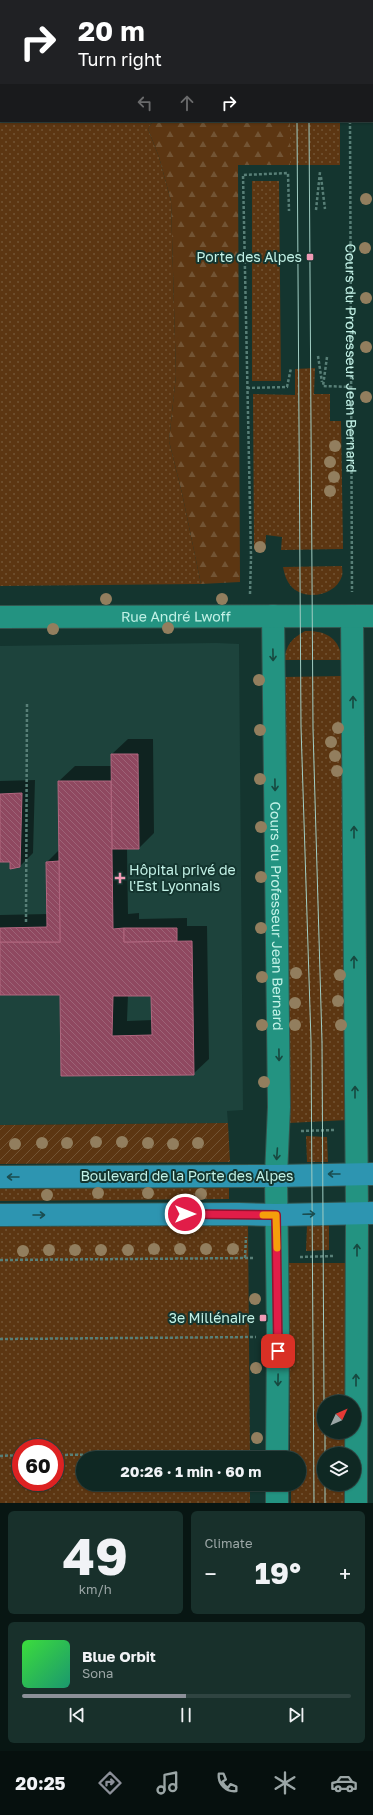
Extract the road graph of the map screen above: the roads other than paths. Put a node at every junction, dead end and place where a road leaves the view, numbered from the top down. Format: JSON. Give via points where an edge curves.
{"nodes":[{"id":1,"x":273,"y":616,"type":"junction"},
{"id":2,"x":363,"y":616,"type":"edge"},
{"id":3,"x":0,"y":617,"type":"edge"},
{"id":4,"x":364,"y":1174,"type":"edge"},
{"id":5,"x":276,"y":1176,"type":"junction"},
{"id":6,"x":0,"y":1177,"type":"edge"},
{"id":7,"x":365,"y":1213,"type":"edge"},
{"id":8,"x":0,"y":1215,"type":"edge"},
{"id":9,"x":276,"y":1215,"type":"junction"},
{"id":10,"x":277,"y":1451,"type":"edge"},
{"id":11,"x":277,"y":1491,"type":"edge"},
{"id":12,"x":278,"y":1503,"type":"edge"},
{"id":13,"x":356,"y":1503,"type":"edge"}],
"edges":[{"from":1,"to":2,"type":"street","name":"Rue André Lwoff"},
{"from":1,"to":3,"type":"street","name":"Rue André Lwoff"},
{"from":1,"to":5,"type":"street","name":"Cours du Professeur Jean Bernard","one_way":true,"via":[[279,1131]]},
{"from":4,"to":2,"type":"street","one_way":true,"via":[[355,1131]]},
{"from":4,"to":5,"type":"main road","name":"Boulevard de la Porte des Alpes","one_way":true},
{"from":4,"to":7,"type":"street"},
{"from":5,"to":6,"type":"main road","name":"Boulevard de la Porte des Alpes","one_way":true},
{"from":5,"to":9,"type":"street","name":"Cours du Professeur Jean Bernard"},
{"from":9,"to":7,"type":"main road","one_way":true},
{"from":13,"to":7,"type":"street","one_way":true,"via":[[356,1256]]},
{"from":8,"to":9,"type":"main road","one_way":true},
{"from":9,"to":10,"type":"street","name":"Cours du Professeur Jean Bernard","one_way":true},
{"from":11,"to":12,"type":"street"}]}
